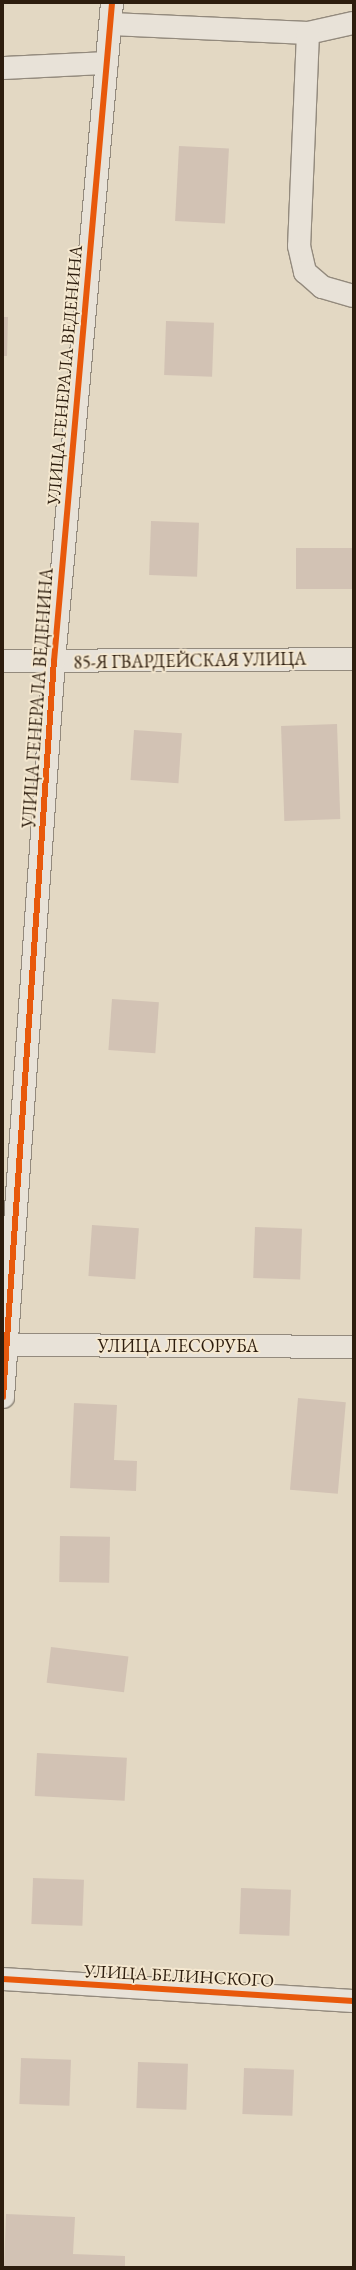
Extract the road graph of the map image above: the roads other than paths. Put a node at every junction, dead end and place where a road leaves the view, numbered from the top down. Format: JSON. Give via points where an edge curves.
{"nodes":[{"id":1,"x":111,"y":13,"type":"edge"},
{"id":2,"x":353,"y":23,"type":"edge"},
{"id":3,"x":308,"y":33,"type":"junction"},
{"id":4,"x":107,"y":63,"type":"junction"},
{"id":5,"x":3,"y":68,"type":"edge"},
{"id":6,"x":353,"y":296,"type":"edge"},
{"id":7,"x":353,"y":659,"type":"edge"},
{"id":8,"x":3,"y":661,"type":"edge"},
{"id":9,"x":54,"y":662,"type":"junction"},
{"id":10,"x":4,"y":1345,"type":"edge"},
{"id":11,"x":353,"y":1347,"type":"edge"},
{"id":12,"x":3,"y":1397,"type":"edge"},
{"id":13,"x":3,"y":1979,"type":"edge"},
{"id":14,"x":353,"y":2001,"type":"edge"}],
"edges":[{"from":1,"to":3,"type":"street"},
{"from":1,"to":4,"type":"street","name":"УЛИЦА ГЕНЕРАЛА ВЕДЕНИНА"},
{"from":2,"to":3,"type":"street"},
{"from":3,"to":6,"type":"street","via":[[299,246],[305,272],[322,287]]},
{"from":4,"to":5,"type":"street"},
{"from":4,"to":9,"type":"street","name":"УЛИЦА ГЕНЕРАЛА ВЕДЕНИНА"},
{"from":7,"to":9,"type":"street","name":"85-Я ГВАРДЕЙСКАЯ УЛИЦА"},
{"from":8,"to":9,"type":"street","name":"85-Я ГВАРДЕЙСКАЯ УЛИЦА"},
{"from":9,"to":10,"type":"street","name":"УЛИЦА ГЕНЕРАЛА ВЕДЕНИНА"},
{"from":10,"to":11,"type":"street","name":"УЛИЦА ЛЕСОРУБА"},
{"from":10,"to":12,"type":"street","name":"УЛИЦА ГЕНЕРАЛА ВЕДЕНИНА"},
{"from":13,"to":14,"type":"street","name":"УЛИЦА БЕЛИНСКОГО"}]}
